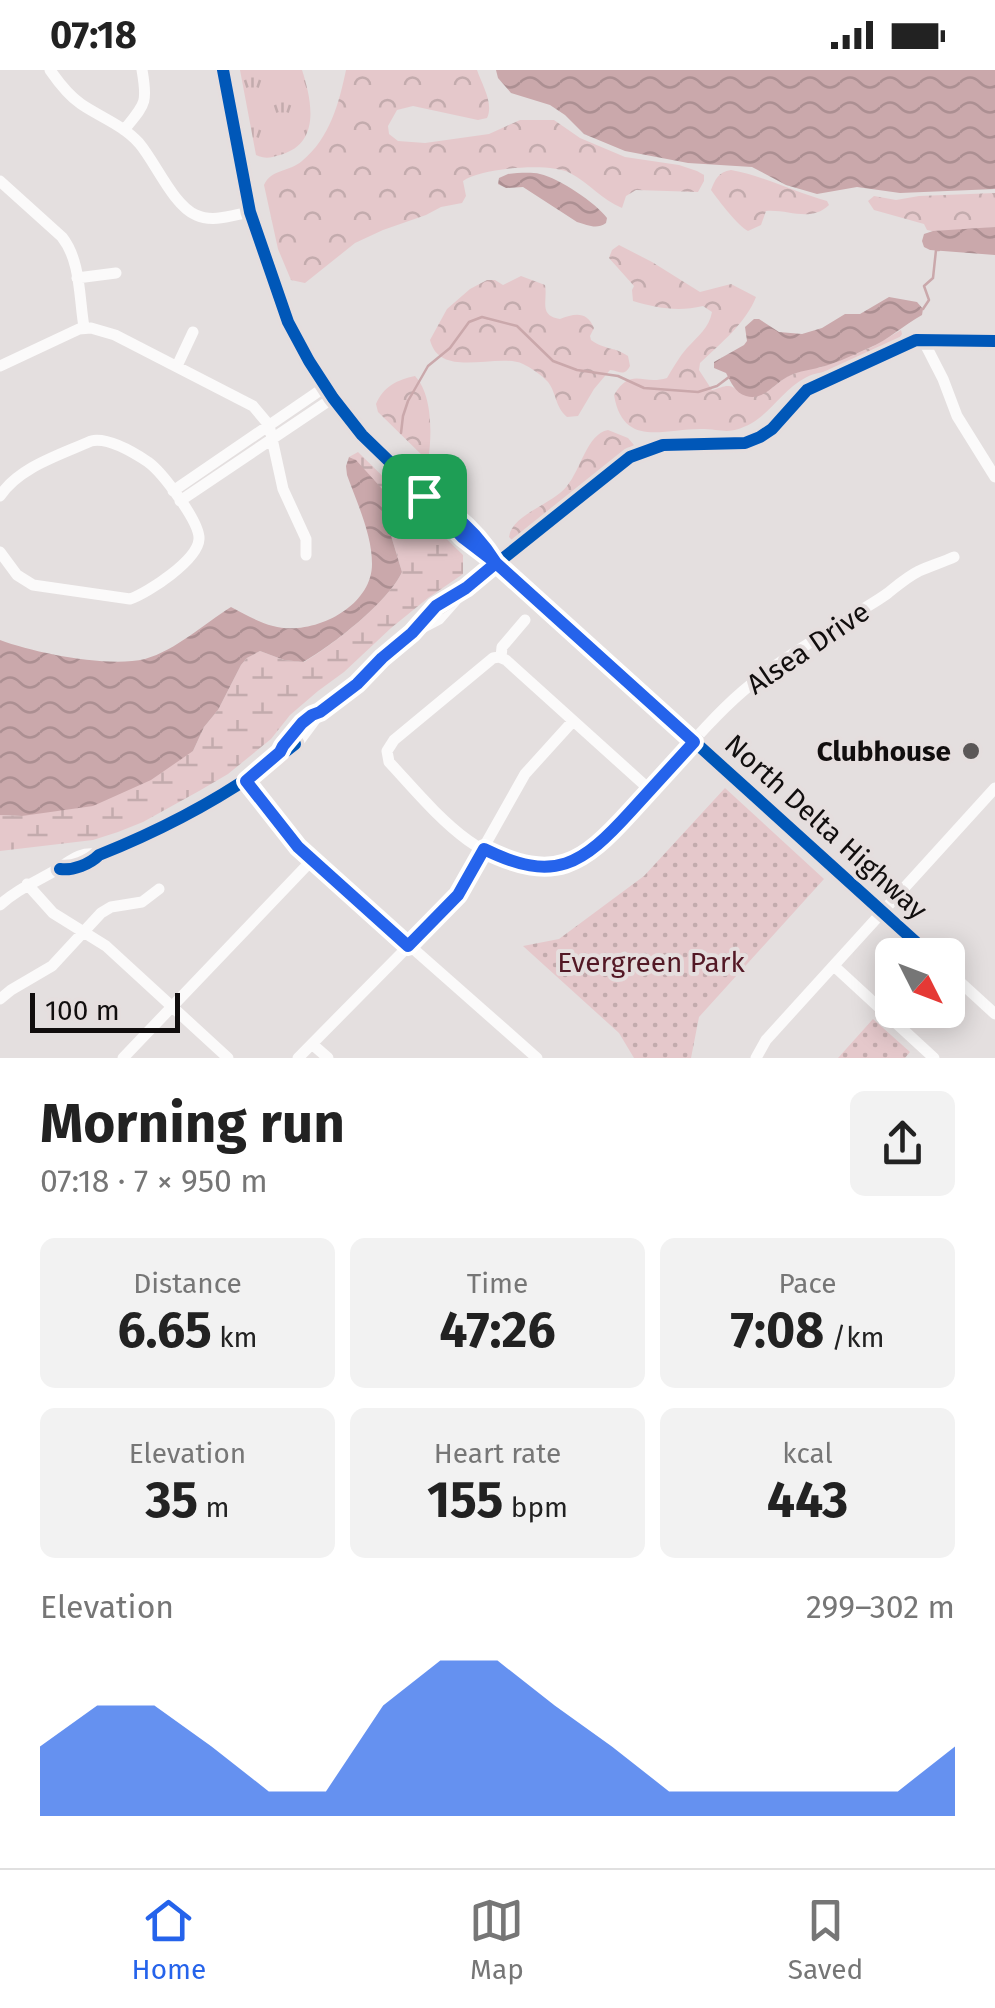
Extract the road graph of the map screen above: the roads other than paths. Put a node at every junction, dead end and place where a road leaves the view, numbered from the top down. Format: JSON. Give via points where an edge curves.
{"nodes":[{"id":1,"x":50,"y":70,"type":"edge"},
{"id":2,"x":142,"y":70,"type":"edge"},
{"id":3,"x":224,"y":70,"type":"edge"},
{"id":4,"x":124,"y":130,"type":"junction"},
{"id":5,"x":0,"y":181,"type":"edge"},
{"id":6,"x":250,"y":212,"type":"junction"},
{"id":7,"x":116,"y":272,"type":"dead end"},
{"id":8,"x":77,"y":278,"type":"junction"},
{"id":9,"x":84,"y":327,"type":"junction"},
{"id":10,"x":193,"y":332,"type":"dead end"},
{"id":11,"x":923,"y":340,"type":"junction"},
{"id":12,"x":995,"y":341,"type":"edge"},
{"id":13,"x":1,"y":363,"type":"edge"},
{"id":14,"x":176,"y":366,"type":"junction"},
{"id":15,"x":329,"y":393,"type":"junction"},
{"id":16,"x":269,"y":425,"type":"junction"},
{"id":17,"x":270,"y":439,"type":"junction"},
{"id":18,"x":995,"y":478,"type":"edge"},
{"id":19,"x":0,"y":496,"type":"edge"},
{"id":20,"x":176,"y":496,"type":"junction"},
{"id":21,"x":0,"y":552,"type":"edge"},
{"id":22,"x":306,"y":555,"type":"dead end"},
{"id":23,"x":954,"y":557,"type":"dead end"},
{"id":24,"x":496,"y":563,"type":"junction"},
{"id":25,"x":526,"y":620,"type":"dead end"},
{"id":26,"x":500,"y":657,"type":"junction"},
{"id":27,"x":573,"y":721,"type":"junction"},
{"id":28,"x":694,"y":742,"type":"junction"},
{"id":29,"x":246,"y":781,"type":"junction"},
{"id":30,"x":995,"y":788,"type":"edge"},
{"id":31,"x":650,"y":790,"type":"junction"},
{"id":32,"x":484,"y":849,"type":"junction"},
{"id":33,"x":312,"y":860,"type":"junction"},
{"id":34,"x":27,"y":884,"type":"junction"},
{"id":35,"x":159,"y":889,"type":"dead end"},
{"id":36,"x":0,"y":905,"type":"edge"},
{"id":37,"x":882,"y":911,"type":"junction"},
{"id":38,"x":84,"y":931,"type":"junction"},
{"id":39,"x":911,"y":938,"type":"edge"},
{"id":40,"x":408,"y":946,"type":"junction"},
{"id":41,"x":834,"y":966,"type":"junction"},
{"id":42,"x":965,"y":987,"type":"edge"},
{"id":43,"x":0,"y":1000,"type":"edge"},
{"id":44,"x":171,"y":1006,"type":"junction"},
{"id":45,"x":995,"y":1014,"type":"edge"},
{"id":46,"x":312,"y":1044,"type":"junction"},
{"id":47,"x":124,"y":1058,"type":"edge"},
{"id":48,"x":228,"y":1058,"type":"edge"},
{"id":49,"x":298,"y":1058,"type":"edge"},
{"id":50,"x":328,"y":1058,"type":"edge"},
{"id":51,"x":536,"y":1058,"type":"edge"},
{"id":52,"x":756,"y":1058,"type":"edge"},
{"id":53,"x":934,"y":1058,"type":"edge"}],
"edges":[{"from":1,"to":4,"type":"street","via":[[79,102]]},
{"from":2,"to":4,"type":"street","via":[[145,102]]},
{"from":3,"to":6,"type":"street","name":"North Delta Highway"},
{"from":4,"to":6,"type":"street","via":[[191,212],[212,219]]},
{"from":5,"to":8,"type":"street","via":[[66,241]]},
{"from":6,"to":15,"type":"street","name":"North Delta Highway","via":[[288,322]]},
{"from":7,"to":8,"type":"street"},
{"from":8,"to":9,"type":"street"},
{"from":9,"to":13,"type":"street"},
{"from":9,"to":14,"type":"street"},
{"from":10,"to":14,"type":"street"},
{"from":11,"to":12,"type":"street"},
{"from":11,"to":18,"type":"street"},
{"from":11,"to":24,"type":"street","via":[[807,390],[772,429],[746,443],[668,445],[637,453]]},
{"from":14,"to":16,"type":"street","via":[[253,406]]},
{"from":15,"to":16,"type":"street"},
{"from":15,"to":17,"type":"street"},
{"from":15,"to":24,"type":"street","name":"North Delta Highway","via":[[462,537]]},
{"from":16,"to":17,"type":"street"},
{"from":16,"to":20,"type":"street"},
{"from":17,"to":20,"type":"street"},
{"from":17,"to":22,"type":"street"},
{"from":19,"to":20,"type":"street","via":[[21,474],[98,439],[150,463]]},
{"from":20,"to":21,"type":"street","via":[[198,529],[195,552],[135,598],[33,585]]},
{"from":23,"to":28,"type":"street","name":"Alsea Drive","via":[[901,582],[766,673]]},
{"from":24,"to":28,"type":"street","name":"North Delta Highway"},
{"from":24,"to":29,"type":"street","via":[[440,619],[382,658],[320,712],[300,740]]},
{"from":25,"to":26,"type":"street"},
{"from":26,"to":27,"type":"street"},
{"from":26,"to":32,"type":"street","name":"Alsea Drive","via":[[387,751],[389,762],[451,829]]},
{"from":27,"to":31,"type":"street"},
{"from":27,"to":32,"type":"street","via":[[525,774]]},
{"from":28,"to":31,"type":"street","name":"Alsea Drive"},
{"from":28,"to":37,"type":"street","name":"North Delta Highway"},
{"from":29,"to":33,"type":"street"},
{"from":29,"to":34,"type":"street","via":[[167,826],[99,855],[66,861]]},
{"from":30,"to":37,"type":"street"},
{"from":31,"to":32,"type":"street","name":"Alsea Drive","via":[[603,842],[566,864],[528,866]]},
{"from":32,"to":40,"type":"street","via":[[458,895]]},
{"from":33,"to":40,"type":"street"},
{"from":33,"to":44,"type":"street"},
{"from":34,"to":36,"type":"street"},
{"from":34,"to":38,"type":"street","via":[[53,913]]},
{"from":35,"to":38,"type":"street","via":[[139,903],[106,910]]},
{"from":37,"to":39,"type":"street","name":"North Delta Highway"},
{"from":37,"to":41,"type":"street"},
{"from":38,"to":43,"type":"street","via":[[52,966]]},
{"from":38,"to":44,"type":"street"},
{"from":40,"to":46,"type":"street"},
{"from":40,"to":51,"type":"street"},
{"from":41,"to":52,"type":"street"},
{"from":41,"to":53,"type":"street"},
{"from":42,"to":45,"type":"street"},
{"from":44,"to":47,"type":"street"},
{"from":44,"to":48,"type":"street"},
{"from":46,"to":49,"type":"street"},
{"from":46,"to":50,"type":"street"}]}
